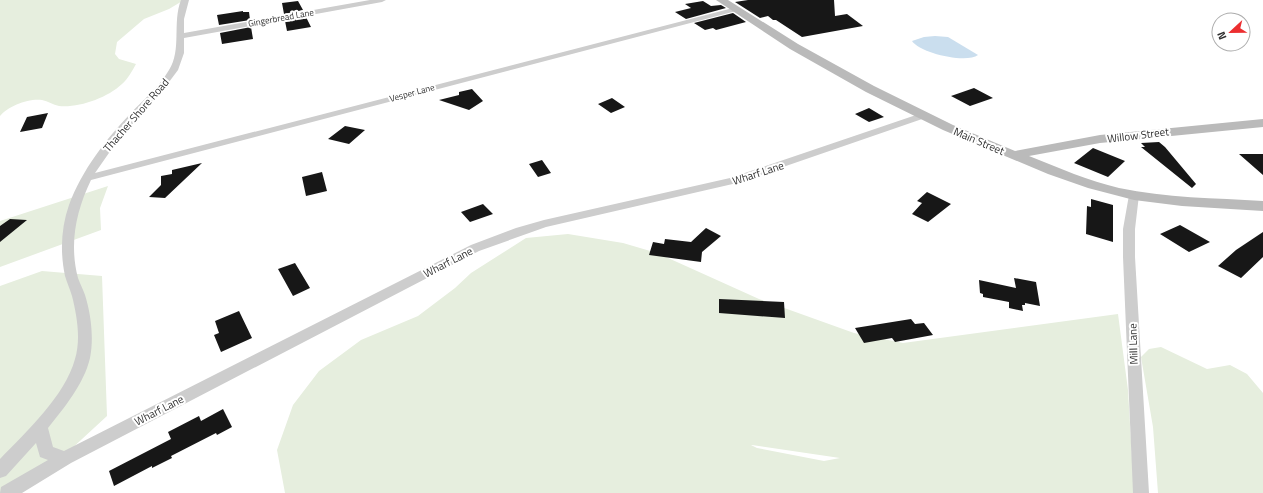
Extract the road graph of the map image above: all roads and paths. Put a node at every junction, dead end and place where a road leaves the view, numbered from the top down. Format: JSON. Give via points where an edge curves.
{"nodes":[{"id":1,"x":185,"y":0,"type":"edge"},
{"id":2,"x":382,"y":0,"type":"edge"},
{"id":3,"x":721,"y":0,"type":"edge"},
{"id":4,"x":736,"y":10,"type":"junction"},
{"id":5,"x":180,"y":36,"type":"junction"},
{"id":6,"x":922,"y":116,"type":"junction"},
{"id":7,"x":1263,"y":123,"type":"edge"},
{"id":8,"x":1013,"y":155,"type":"junction"},
{"id":9,"x":88,"y":178,"type":"junction"},
{"id":10,"x":1134,"y":195,"type":"junction"},
{"id":11,"x":1263,"y":206,"type":"edge"},
{"id":12,"x":40,"y":427,"type":"junction"},
{"id":13,"x":65,"y":458,"type":"junction"},
{"id":14,"x":0,"y":471,"type":"edge"},
{"id":15,"x":7,"y":493,"type":"edge"},
{"id":16,"x":1141,"y":493,"type":"edge"}],
"edges":[{"from":1,"to":5,"type":"street","name":"Thacher Shore Road","via":[[178,20]]},
{"from":2,"to":5,"type":"street","name":"Gingerbread Lane"},
{"from":3,"to":4,"type":"main road","name":"Main Street"},
{"from":4,"to":6,"type":"main road","name":"Main Street","via":[[800,49]]},
{"from":4,"to":9,"type":"street","name":"Vesper Lane"},
{"from":5,"to":9,"type":"street","name":"Thacher Shore Road","via":[[180,55],[174,70],[113,138]]},
{"from":6,"to":8,"type":"main road","name":"Main Street"},
{"from":6,"to":13,"type":"street","name":"Wharf Lane","via":[[733,181],[544,224],[475,248]]},
{"from":7,"to":8,"type":"main road","name":"Willow Street","via":[[1108,138]]},
{"from":8,"to":10,"type":"main road","name":"Main Street","via":[[1088,183]]},
{"from":9,"to":12,"type":"street","name":"Thacher Shore Road","via":[[71,218],[68,237],[70,274],[78,293],[82,317],[85,342],[83,358],[72,383]]},
{"from":10,"to":11,"type":"main road","name":"Main Street"},
{"from":10,"to":16,"type":"street","name":"Mill Lane","via":[[1129,229],[1129,257]]},
{"from":12,"to":13,"type":"street","via":[[46,452]]},
{"from":12,"to":14,"type":"street","name":"Thacher Shore Road"},
{"from":13,"to":15,"type":"street","name":"Wharf Lane"}]}
